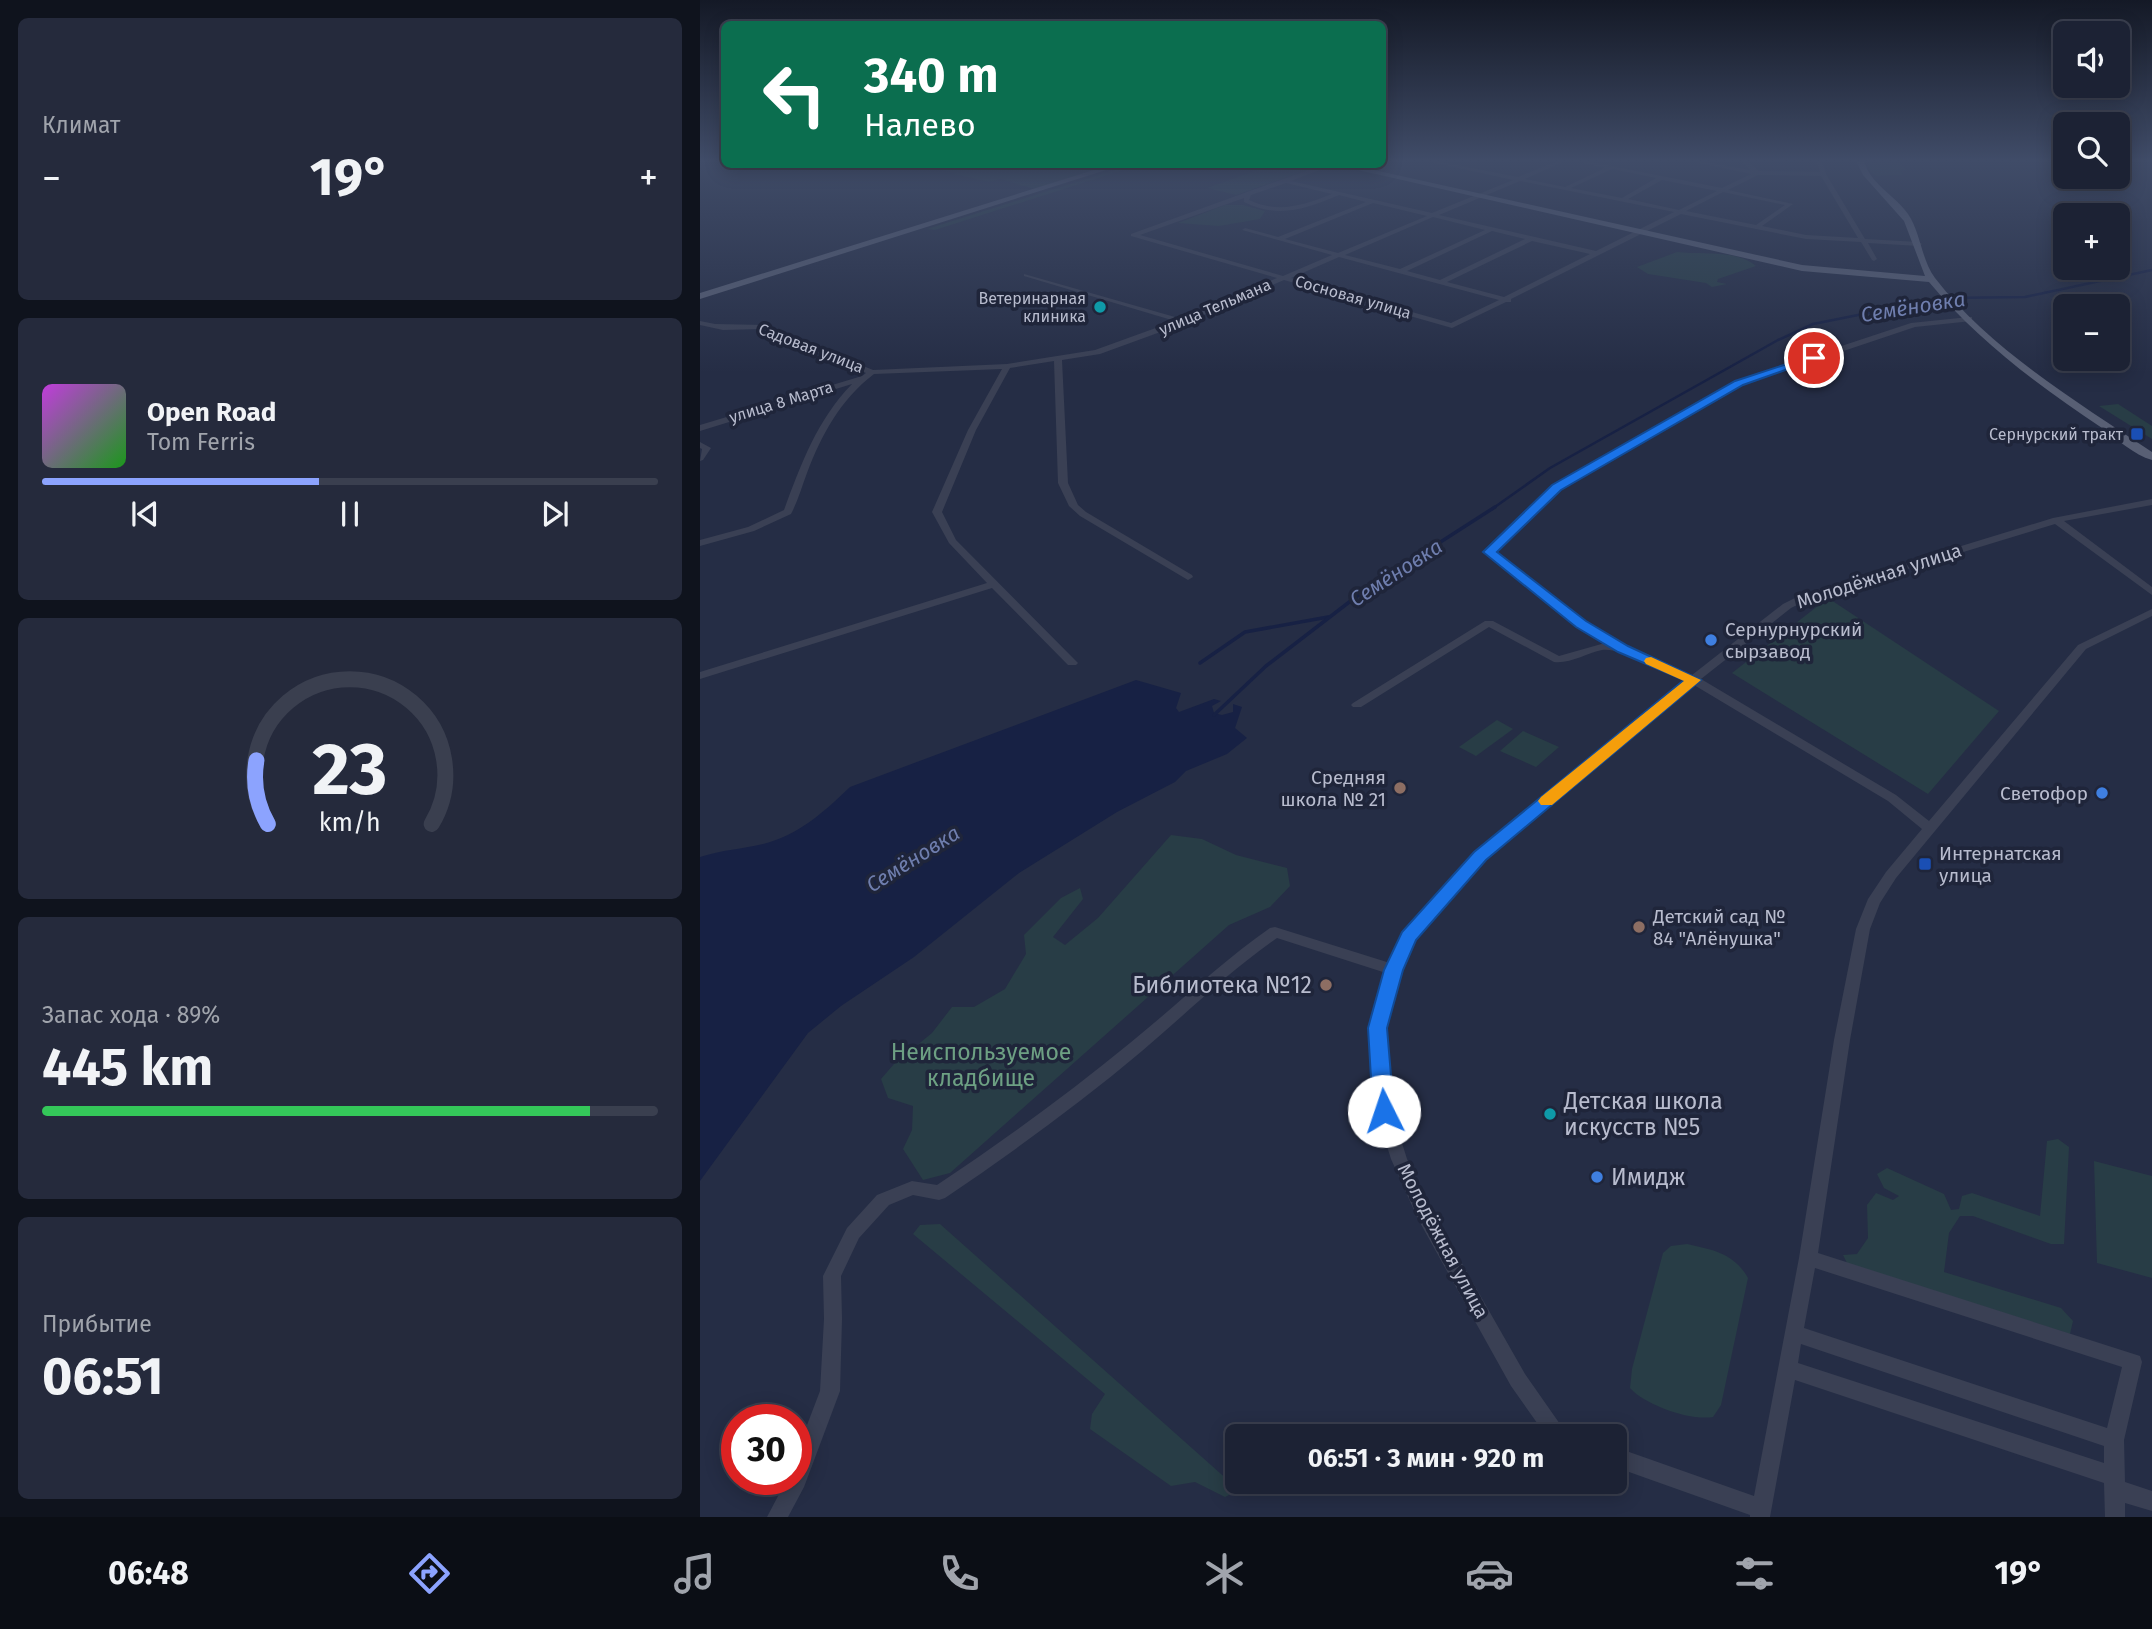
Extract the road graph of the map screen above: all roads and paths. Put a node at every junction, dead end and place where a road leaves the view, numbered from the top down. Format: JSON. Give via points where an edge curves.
{"nodes":[{"id":1,"x":905,"y":232,"type":"edge"},
{"id":2,"x":1142,"y":232,"type":"edge"},
{"id":3,"x":1252,"y":232,"type":"edge"},
{"id":4,"x":1296,"y":232,"type":"edge"},
{"id":5,"x":1393,"y":232,"type":"edge"},
{"id":6,"x":1486,"y":232,"type":"edge"},
{"id":7,"x":1504,"y":232,"type":"edge"},
{"id":8,"x":1640,"y":232,"type":"joint"},
{"id":9,"x":1784,"y":232,"type":"edge"},
{"id":10,"x":1859,"y":232,"type":"edge"},
{"id":11,"x":1913,"y":232,"type":"edge"},
{"id":12,"x":1532,"y":238,"type":"junction"},
{"id":13,"x":1278,"y":239,"type":"junction"},
{"id":14,"x":1864,"y":240,"type":"junction"},
{"id":15,"x":1919,"y":244,"type":"junction"},
{"id":16,"x":1598,"y":254,"type":"junction"},
{"id":17,"x":1338,"y":255,"type":"junction"},
{"id":18,"x":1874,"y":259,"type":"dead end"},
{"id":19,"x":1401,"y":271,"type":"junction"},
{"id":20,"x":1026,"y":275,"type":"dead end"},
{"id":21,"x":1285,"y":277,"type":"junction"},
{"id":22,"x":1931,"y":279,"type":"junction"},
{"id":23,"x":1441,"y":282,"type":"junction"},
{"id":24,"x":700,"y":296,"type":"edge"},
{"id":25,"x":1508,"y":300,"type":"junction"},
{"id":26,"x":1969,"y":318,"type":"junction"},
{"id":27,"x":1182,"y":321,"type":"junction"},
{"id":28,"x":700,"y":323,"type":"edge"},
{"id":29,"x":1058,"y":360,"type":"junction"},
{"id":30,"x":1007,"y":366,"type":"junction"},
{"id":31,"x":868,"y":374,"type":"junction"},
{"id":32,"x":700,"y":428,"type":"edge"},
{"id":33,"x":700,"y":445,"type":"edge"},
{"id":34,"x":2152,"y":457,"type":"edge"},
{"id":35,"x":700,"y":458,"type":"edge"},
{"id":36,"x":2152,"y":502,"type":"edge"},
{"id":37,"x":2056,"y":520,"type":"junction"},
{"id":38,"x":700,"y":544,"type":"edge"},
{"id":39,"x":1188,"y":577,"type":"dead end"},
{"id":40,"x":993,"y":583,"type":"junction"},
{"id":41,"x":2152,"y":592,"type":"edge"},
{"id":42,"x":2152,"y":612,"type":"edge"},
{"id":43,"x":1623,"y":649,"type":"junction"},
{"id":44,"x":1072,"y":663,"type":"dead end"},
{"id":45,"x":700,"y":676,"type":"edge"},
{"id":46,"x":1694,"y":680,"type":"junction"},
{"id":47,"x":1357,"y":705,"type":"dead end"},
{"id":48,"x":1930,"y":829,"type":"junction"},
{"id":49,"x":1394,"y":970,"type":"junction"},
{"id":50,"x":1808,"y":1258,"type":"junction"},
{"id":51,"x":1794,"y":1334,"type":"junction"},
{"id":52,"x":1787,"y":1368,"type":"junction"},
{"id":53,"x":1550,"y":1424,"type":"edge"},
{"id":54,"x":2114,"y":1440,"type":"junction"},
{"id":55,"x":1627,"y":1462,"type":"edge"},
{"id":56,"x":2114,"y":1483,"type":"junction"},
{"id":57,"x":2152,"y":1501,"type":"edge"},
{"id":58,"x":1760,"y":1513,"type":"edge"},
{"id":59,"x":777,"y":1517,"type":"edge"},
{"id":60,"x":2115,"y":1517,"type":"edge"}],
"edges":[{"from":1,"to":24,"type":"main road"},
{"from":2,"to":21,"type":"street","name":"Сосновая улица","via":[[1133,235]]},
{"from":3,"to":13,"type":"street"},
{"from":4,"to":13,"type":"street"},
{"from":5,"to":17,"type":"street","name":"улица Тельмана"},
{"from":6,"to":19,"type":"street"},
{"from":7,"to":12,"type":"street"},
{"from":8,"to":16,"type":"street"},
{"from":8,"to":22,"type":"main road","via":[[1802,268]]},
{"from":9,"to":14,"type":"street","via":[[1817,239]]},
{"from":10,"to":14,"type":"street"},
{"from":11,"to":15,"type":"main road"},
{"from":12,"to":16,"type":"street"},
{"from":12,"to":23,"type":"street"},
{"from":13,"to":17,"type":"street"},
{"from":14,"to":15,"type":"street"},
{"from":14,"to":18,"type":"street"},
{"from":15,"to":22,"type":"main road"},
{"from":16,"to":25,"type":"street"},
{"from":17,"to":19,"type":"street"},
{"from":17,"to":21,"type":"street","name":"улица Тельмана"},
{"from":19,"to":23,"type":"street"},
{"from":20,"to":27,"type":"street"},
{"from":21,"to":25,"type":"street","name":"Сосновая улица","via":[[1452,326]]},
{"from":21,"to":27,"type":"street","name":"улица Тельмана"},
{"from":22,"to":26,"type":"main road"},
{"from":23,"to":25,"type":"street"},
{"from":26,"to":34,"type":"main road","via":[[2008,355]]},
{"from":26,"to":43,"type":"street","via":[[1914,325],[1739,383],[1556,488],[1490,552],[1581,624]]},
{"from":27,"to":29,"type":"street","name":"улица Тельмана","via":[[1118,346]]},
{"from":28,"to":31,"type":"street","name":"Садовая улица","via":[[715,329],[762,327]]},
{"from":29,"to":30,"type":"street","name":"Садовая улица"},
{"from":29,"to":39,"type":"street","via":[[1067,495],[1083,514]]},
{"from":30,"to":31,"type":"street","name":"Садовая улица"},
{"from":30,"to":40,"type":"street","via":[[972,429],[937,512],[952,541]]},
{"from":31,"to":32,"type":"street","name":"улица 8 Марта"},
{"from":31,"to":38,"type":"street","via":[[837,406],[810,450],[788,512],[751,530]]},
{"from":33,"to":35,"type":"street","via":[[707,448]]},
{"from":36,"to":37,"type":"street","name":"Молодёжная улица"},
{"from":37,"to":41,"type":"street"},
{"from":37,"to":46,"type":"street","name":"Молодёжная улица","via":[[1805,597],[1744,638]]},
{"from":40,"to":44,"type":"street"},
{"from":40,"to":45,"type":"street"},
{"from":42,"to":48,"type":"street","via":[[2082,647]]},
{"from":43,"to":46,"type":"street"},
{"from":43,"to":47,"type":"street","via":[[1605,646],[1558,660],[1489,623]]},
{"from":46,"to":48,"type":"street","via":[[1892,798]]},
{"from":46,"to":49,"type":"street","name":"Молодёжная улица","via":[[1480,856],[1408,937]]},
{"from":48,"to":50,"type":"street","via":[[1873,902],[1863,929]]},
{"from":49,"to":53,"type":"street","name":"Молодёжная улица","via":[[1378,1028],[1384,1111],[1399,1159],[1424,1214],[1518,1380]]},
{"from":49,"to":59,"type":"street","via":[[1275,932],[1218,972],[1138,1046],[1031,1131],[939,1193],[912,1188],[883,1200],[853,1233],[832,1276],[830,1391],[794,1488]]},
{"from":50,"to":51,"type":"street"},
{"from":50,"to":54,"type":"street","via":[[2133,1362]]},
{"from":51,"to":52,"type":"street"},
{"from":51,"to":54,"type":"street"},
{"from":52,"to":56,"type":"street"},
{"from":52,"to":58,"type":"street"},
{"from":54,"to":56,"type":"street"},
{"from":55,"to":58,"type":"street"},
{"from":56,"to":57,"type":"street"},
{"from":56,"to":60,"type":"street"}]}
